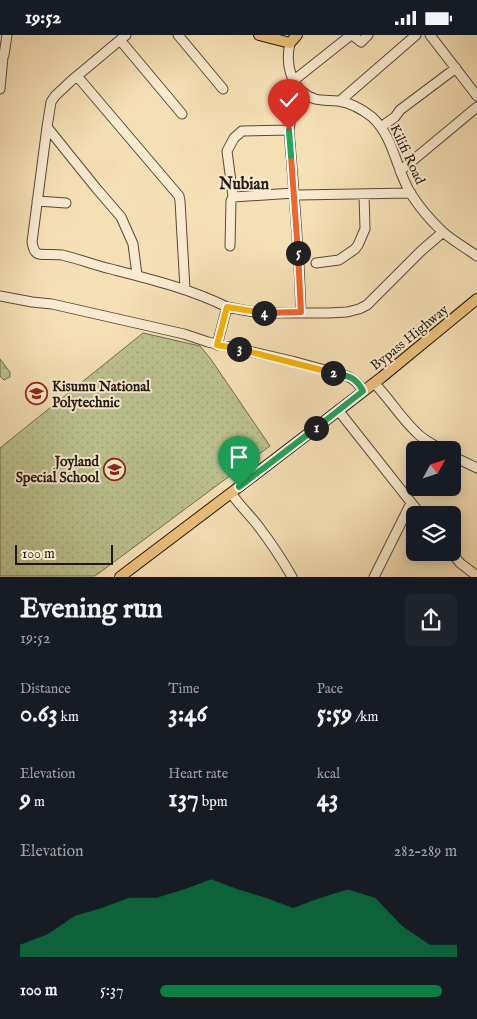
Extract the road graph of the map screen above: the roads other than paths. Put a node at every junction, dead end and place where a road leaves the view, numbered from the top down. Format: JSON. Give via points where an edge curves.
{"nodes":[{"id":1,"x":6,"y":35,"type":"edge"},
{"id":2,"x":178,"y":35,"type":"edge"},
{"id":3,"x":259,"y":35,"type":"edge"},
{"id":4,"x":352,"y":35,"type":"edge"},
{"id":5,"x":368,"y":35,"type":"edge"},
{"id":6,"x":416,"y":35,"type":"edge"},
{"id":7,"x":430,"y":35,"type":"edge"},
{"id":8,"x":123,"y":38,"type":"edge"},
{"id":9,"x":293,"y":39,"type":"edge"},
{"id":10,"x":1,"y":58,"type":"edge"},
{"id":11,"x":456,"y":67,"type":"junction"},
{"id":12,"x":77,"y":76,"type":"junction"},
{"id":13,"x":295,"y":83,"type":"junction"},
{"id":14,"x":0,"y":89,"type":"edge"},
{"id":15,"x":223,"y":89,"type":"dead end"},
{"id":16,"x":477,"y":96,"type":"edge"},
{"id":17,"x":340,"y":101,"type":"junction"},
{"id":18,"x":477,"y":107,"type":"edge"},
{"id":19,"x":182,"y":114,"type":"dead end"},
{"id":20,"x":47,"y":127,"type":"junction"},
{"id":21,"x":381,"y":127,"type":"junction"},
{"id":22,"x":289,"y":130,"type":"junction"},
{"id":23,"x":400,"y":171,"type":"junction"},
{"id":24,"x":294,"y":193,"type":"junction"},
{"id":25,"x":410,"y":193,"type":"junction"},
{"id":26,"x":364,"y":195,"type":"junction"},
{"id":27,"x":233,"y":197,"type":"junction"},
{"id":28,"x":37,"y":201,"type":"junction"},
{"id":29,"x":66,"y":203,"type":"dead end"},
{"id":30,"x":443,"y":232,"type":"junction"},
{"id":31,"x":230,"y":246,"type":"dead end"},
{"id":32,"x":477,"y":255,"type":"edge"},
{"id":33,"x":316,"y":263,"type":"dead end"},
{"id":34,"x":137,"y":275,"type":"junction"},
{"id":35,"x":185,"y":289,"type":"junction"},
{"id":36,"x":0,"y":296,"type":"edge"},
{"id":37,"x":477,"y":299,"type":"edge"},
{"id":38,"x":227,"y":307,"type":"junction"},
{"id":39,"x":301,"y":313,"type":"junction"},
{"id":40,"x":217,"y":345,"type":"junction"},
{"id":41,"x":374,"y":383,"type":"junction"},
{"id":42,"x":363,"y":391,"type":"junction"},
{"id":43,"x":338,"y":410,"type":"junction"},
{"id":44,"x":428,"y":441,"type":"edge"},
{"id":45,"x":461,"y":460,"type":"edge"},
{"id":46,"x":477,"y":468,"type":"edge"},
{"id":47,"x":231,"y":493,"type":"junction"},
{"id":48,"x":410,"y":503,"type":"junction"},
{"id":49,"x":413,"y":506,"type":"edge"},
{"id":50,"x":458,"y":561,"type":"edge"},
{"id":51,"x":288,"y":575,"type":"edge"},
{"id":52,"x":477,"y":576,"type":"edge"},
{"id":53,"x":120,"y":577,"type":"edge"},
{"id":54,"x":374,"y":577,"type":"edge"}],
"edges":[{"from":1,"to":10,"type":"street"},
{"from":2,"to":15,"type":"street"},
{"from":3,"to":9,"type":"main road"},
{"from":4,"to":5,"type":"street","via":[[360,42]]},
{"from":4,"to":13,"type":"street"},
{"from":6,"to":17,"type":"street"},
{"from":7,"to":11,"type":"street"},
{"from":8,"to":12,"type":"street"},
{"from":8,"to":19,"type":"street"},
{"from":9,"to":13,"type":"street","via":[[288,53],[289,71]]},
{"from":10,"to":14,"type":"street"},
{"from":11,"to":16,"type":"street"},
{"from":11,"to":21,"type":"street"},
{"from":12,"to":20,"type":"street","via":[[51,102]]},
{"from":12,"to":35,"type":"street","via":[[178,196]]},
{"from":13,"to":17,"type":"street","name":"Kilifi Road","via":[[316,99]]},
{"from":13,"to":22,"type":"street"},
{"from":17,"to":21,"type":"street","name":"Kilifi Road","via":[[364,111]]},
{"from":18,"to":23,"type":"street"},
{"from":20,"to":28,"type":"street"},
{"from":20,"to":34,"type":"street","via":[[121,217],[132,244]]},
{"from":21,"to":23,"type":"street","name":"Kilifi Road"},
{"from":22,"to":24,"type":"street"},
{"from":22,"to":27,"type":"street","via":[[242,131],[234,138],[227,151]]},
{"from":23,"to":25,"type":"street","name":"Kilifi Road"},
{"from":24,"to":26,"type":"street"},
{"from":24,"to":27,"type":"street"},
{"from":24,"to":39,"type":"street"},
{"from":25,"to":26,"type":"street"},
{"from":25,"to":30,"type":"street","name":"Kilifi Road"},
{"from":26,"to":33,"type":"street","via":[[364,229],[358,245],[339,260]]},
{"from":27,"to":31,"type":"street"},
{"from":28,"to":29,"type":"street"},
{"from":28,"to":34,"type":"street","via":[[32,242],[39,254],[62,255]]},
{"from":30,"to":32,"type":"street","name":"Kilifi Road"},
{"from":30,"to":39,"type":"street","via":[[364,307],[342,313]]},
{"from":34,"to":35,"type":"street"},
{"from":35,"to":38,"type":"street"},
{"from":36,"to":40,"type":"street","via":[[119,319]]},
{"from":37,"to":41,"type":"main road","name":"Bypass Highway"},
{"from":38,"to":39,"type":"street","via":[[259,313]]},
{"from":38,"to":40,"type":"street"},
{"from":40,"to":42,"type":"street","via":[[347,376],[355,379]]},
{"from":41,"to":42,"type":"main road","name":"Bypass Highway"},
{"from":41,"to":44,"type":"street","via":[[416,432]]},
{"from":42,"to":43,"type":"main road","name":"Bypass Highway"},
{"from":43,"to":47,"type":"main road","name":"Bypass Highway"},
{"from":43,"to":48,"type":"street"},
{"from":45,"to":46,"type":"street"},
{"from":47,"to":51,"type":"street","via":[[263,532],[283,561]]},
{"from":47,"to":53,"type":"main road","name":"Bypass Highway"},
{"from":48,"to":49,"type":"street"},
{"from":48,"to":54,"type":"street"},
{"from":50,"to":52,"type":"street"}]}
